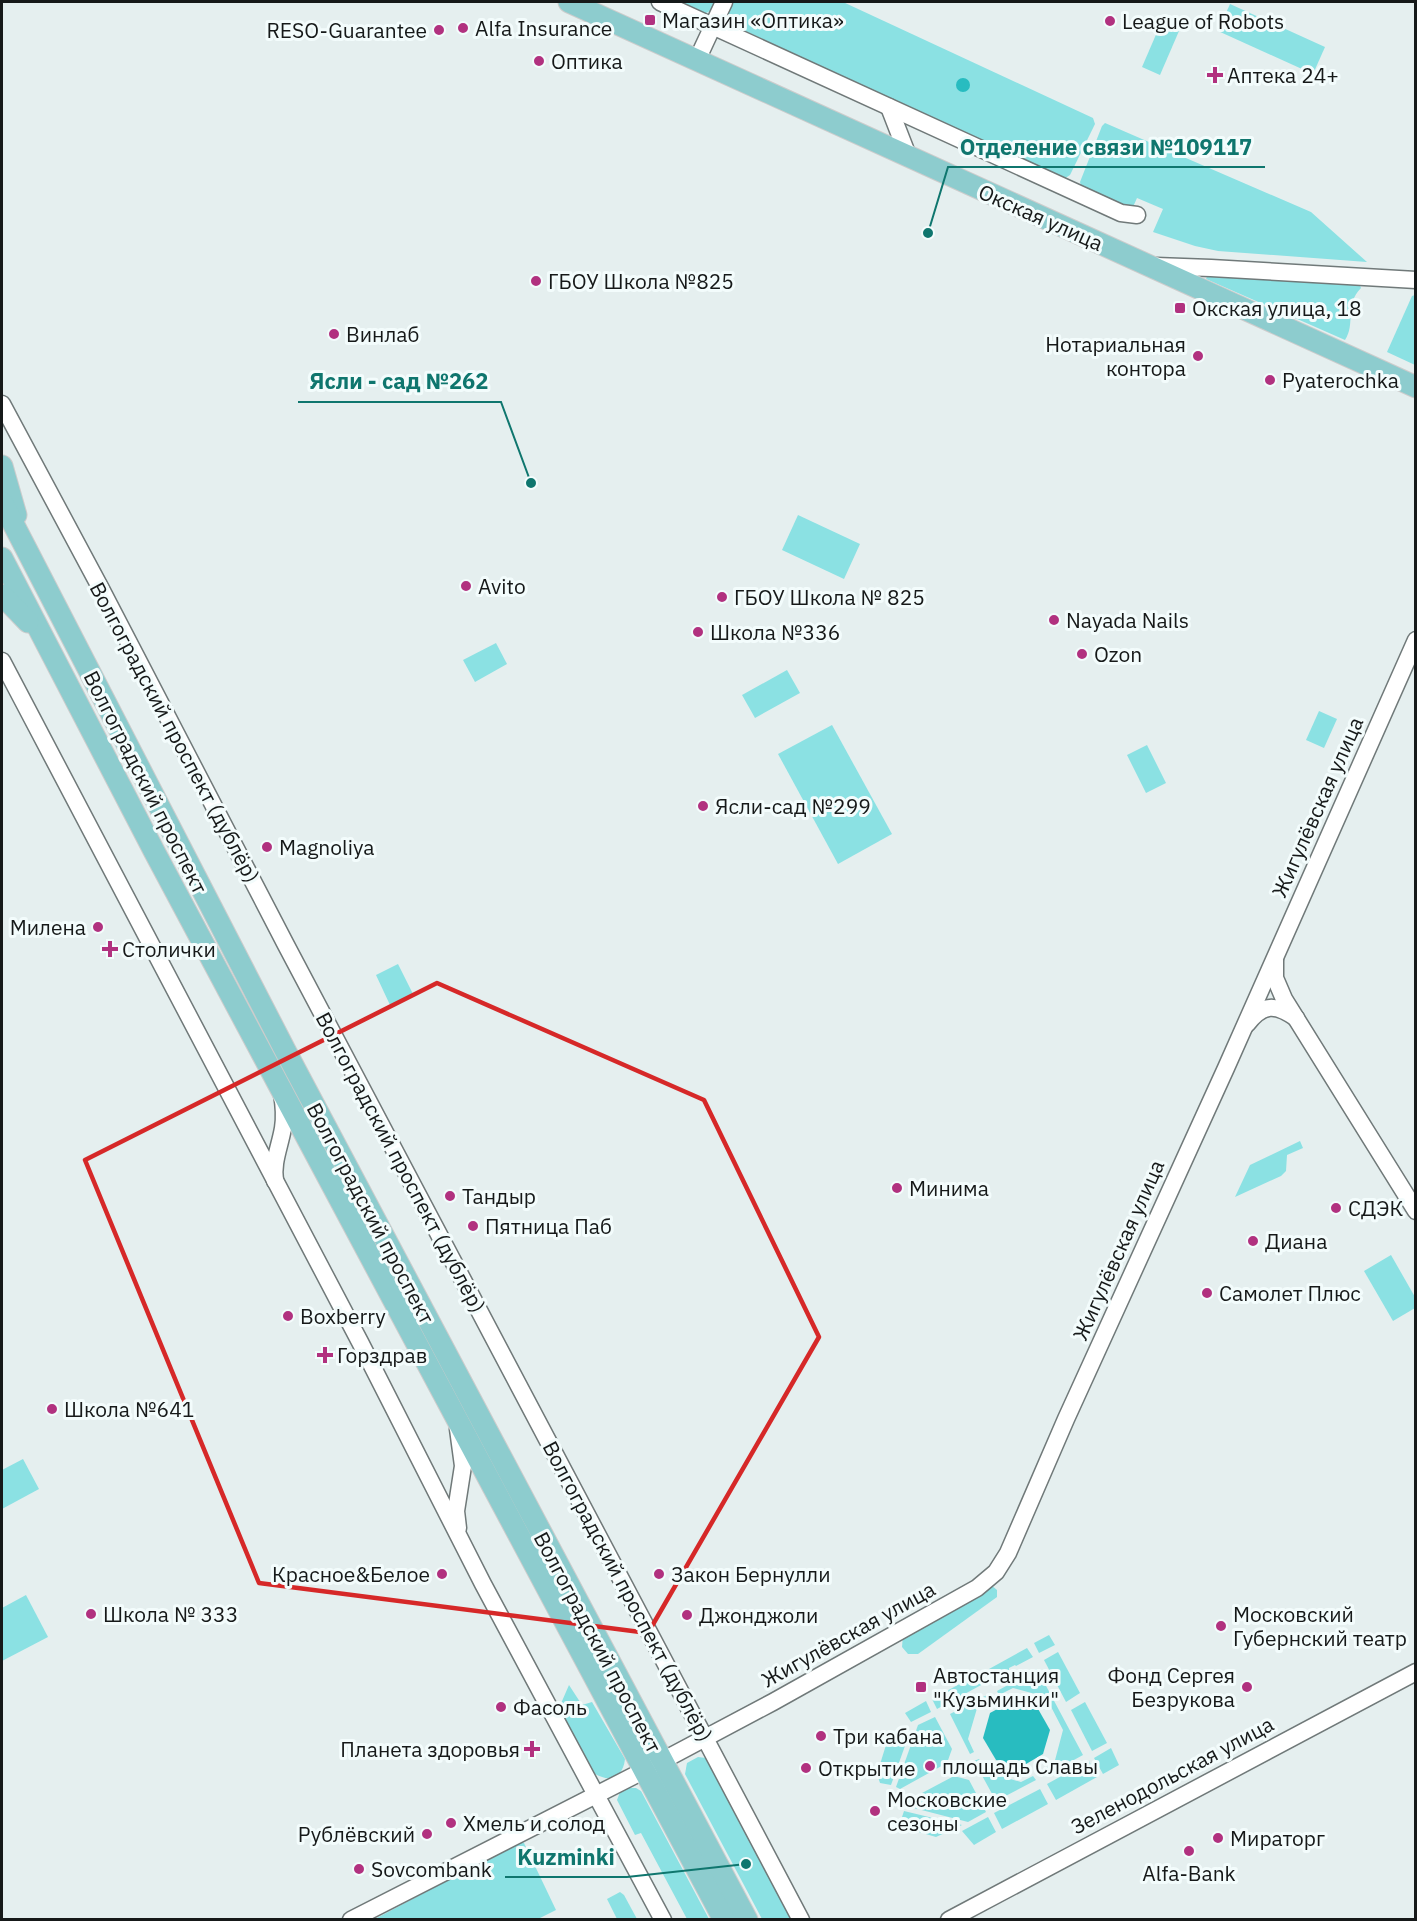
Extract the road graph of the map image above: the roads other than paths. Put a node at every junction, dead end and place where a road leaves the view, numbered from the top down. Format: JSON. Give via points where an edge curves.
{"nodes":[{"id":1,"x":569,"y":2,"type":"edge"},
{"id":2,"x":660,"y":2,"type":"edge"},
{"id":3,"x":724,"y":2,"type":"edge"},
{"id":4,"x":713,"y":26,"type":"junction"},
{"id":5,"x":697,"y":60,"type":"junction"},
{"id":6,"x":890,"y":107,"type":"junction"},
{"id":7,"x":908,"y":156,"type":"junction"},
{"id":8,"x":1137,"y":215,"type":"dead end"},
{"id":9,"x":1150,"y":266,"type":"junction"},
{"id":10,"x":1416,"y":280,"type":"edge"},
{"id":11,"x":1416,"y":387,"type":"edge"},
{"id":12,"x":2,"y":404,"type":"edge"},
{"id":13,"x":2,"y":466,"type":"edge"},
{"id":14,"x":2,"y":502,"type":"edge"},
{"id":15,"x":27,"y":553,"type":"junction"},
{"id":16,"x":2,"y":558,"type":"edge"},
{"id":17,"x":2,"y":595,"type":"edge"},
{"id":18,"x":45,"y":640,"type":"junction"},
{"id":19,"x":1416,"y":640,"type":"edge"},
{"id":20,"x":2,"y":661,"type":"edge"},
{"id":21,"x":1275,"y":954,"type":"junction"},
{"id":22,"x":1298,"y":1020,"type":"junction"},
{"id":23,"x":1238,"y":1040,"type":"junction"},
{"id":24,"x":281,"y":1087,"type":"junction"},
{"id":25,"x":275,"y":1184,"type":"junction"},
{"id":26,"x":1416,"y":1211,"type":"edge"},
{"id":27,"x":454,"y":1414,"type":"junction"},
{"id":28,"x":460,"y":1538,"type":"junction"},
{"id":29,"x":1416,"y":1672,"type":"edge"},
{"id":30,"x":706,"y":1737,"type":"junction"},
{"id":31,"x":652,"y":1766,"type":"junction"},
{"id":32,"x":597,"y":1795,"type":"junction"},
{"id":33,"x":351,"y":1920,"type":"edge"},
{"id":34,"x":663,"y":1920,"type":"edge"},
{"id":35,"x":724,"y":1920,"type":"edge"},
{"id":36,"x":747,"y":1920,"type":"edge"},
{"id":37,"x":801,"y":1920,"type":"edge"},
{"id":38,"x":950,"y":1920,"type":"edge"}],
"edges":[{"from":1,"to":5,"type":"main road","name":"Окская улица"},
{"from":2,"to":4,"type":"street"},
{"from":3,"to":4,"type":"street"},
{"from":4,"to":5,"type":"street"},
{"from":4,"to":6,"type":"street"},
{"from":5,"to":7,"type":"main road","name":"Окская улица"},
{"from":6,"to":7,"type":"street"},
{"from":6,"to":8,"type":"street","via":[[1121,213]]},
{"from":7,"to":9,"type":"main road","name":"Окская улица"},
{"from":9,"to":10,"type":"street"},
{"from":9,"to":11,"type":"main road","name":"Окская улица"},
{"from":12,"to":30,"type":"street","name":"Волгоградский проспект (дублёр)"},
{"from":13,"to":15,"type":"main road"},
{"from":14,"to":15,"type":"main road","name":"Волгоградский проспект"},
{"from":15,"to":31,"type":"main road","name":"Волгоградский проспект"},
{"from":16,"to":18,"type":"main road","name":"Волгоградский проспект"},
{"from":17,"to":18,"type":"main road"},
{"from":18,"to":24,"type":"main road","name":"Волгоградский проспект"},
{"from":19,"to":21,"type":"street","name":"Жигулёвская улица"},
{"from":20,"to":25,"type":"street"},
{"from":21,"to":22,"type":"street","via":[[1275,978]]},
{"from":21,"to":23,"type":"street","name":"Жигулёвская улица"},
{"from":22,"to":23,"type":"street","via":[[1285,1010],[1264,1009],[1248,1022]]},
{"from":22,"to":26,"type":"street"},
{"from":23,"to":30,"type":"street","name":"Жигулёвская улица","via":[[1008,1553],[996,1572],[977,1588]]},
{"from":24,"to":25,"type":"street","via":[[285,1111],[274,1166]]},
{"from":24,"to":27,"type":"main road","name":"Волгоградский проспект"},
{"from":25,"to":28,"type":"street"},
{"from":27,"to":28,"type":"street","via":[[463,1466],[456,1511]]},
{"from":27,"to":31,"type":"main road","name":"Волгоградский проспект"},
{"from":28,"to":32,"type":"street"},
{"from":29,"to":38,"type":"street","name":"Зеленодольская улица"},
{"from":30,"to":31,"type":"street","name":"Жигулёвская улица"},
{"from":30,"to":37,"type":"street","name":"Волгоградский проспект (дублёр)"},
{"from":31,"to":32,"type":"street","name":"Жигулёвская улица"},
{"from":31,"to":35,"type":"main road","name":"Волгоградский проспект"},
{"from":31,"to":36,"type":"main road","name":"Волгоградский проспект"},
{"from":32,"to":33,"type":"street","name":"Жигулёвская улица"},
{"from":32,"to":34,"type":"street"}]}
